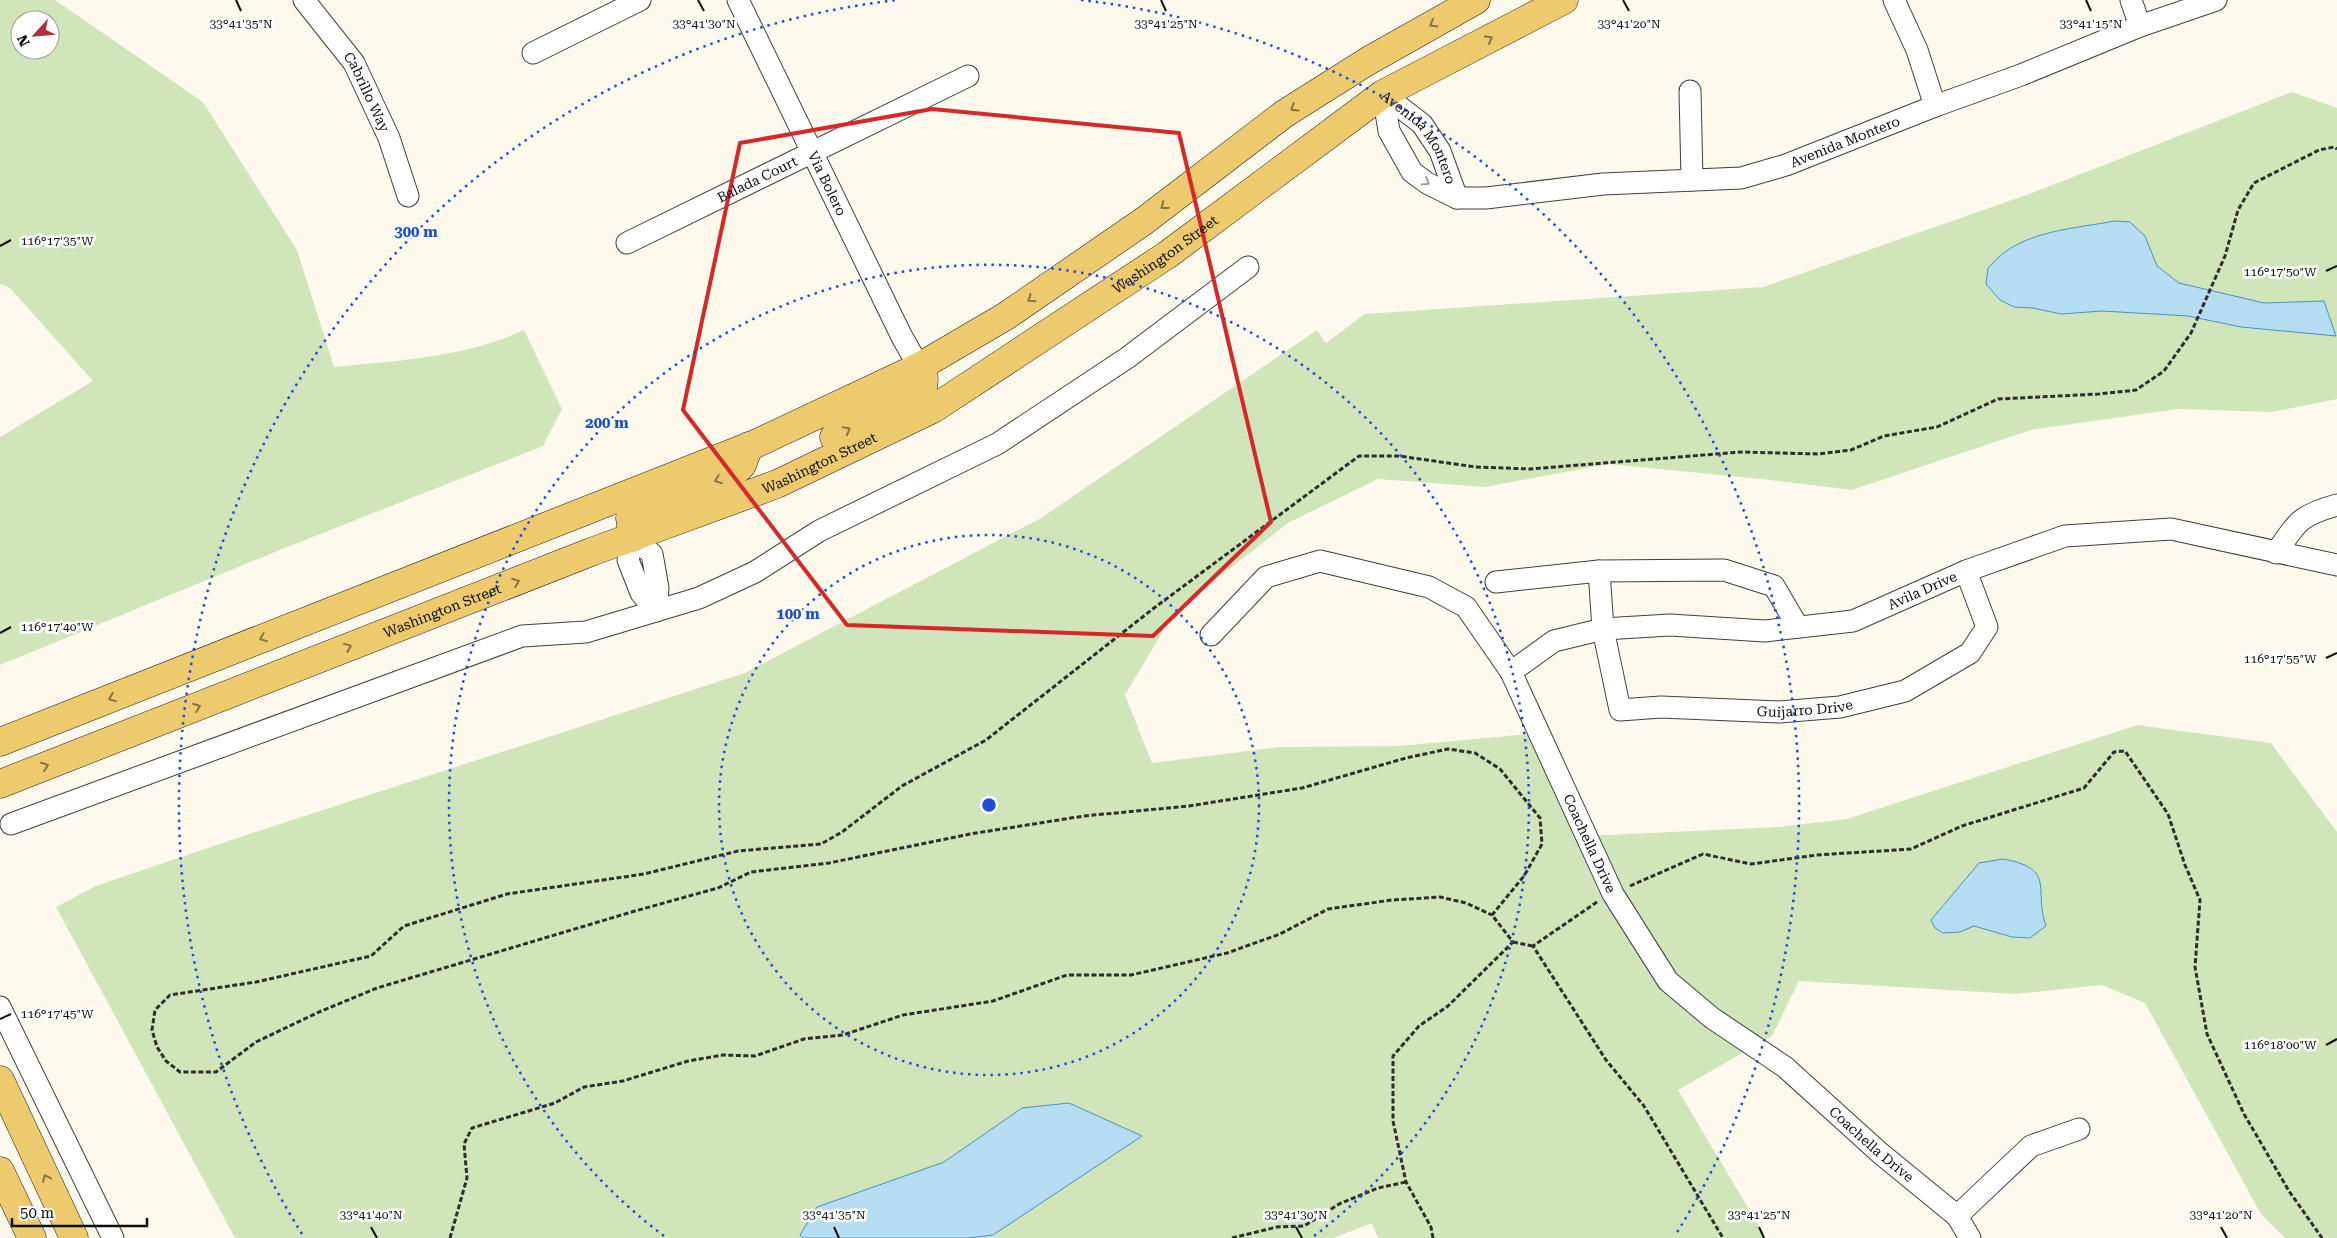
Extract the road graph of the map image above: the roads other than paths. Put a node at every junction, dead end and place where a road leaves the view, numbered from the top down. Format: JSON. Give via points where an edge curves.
{"nodes":[{"id":1,"x":304,"y":0,"type":"edge"},
{"id":2,"x":640,"y":0,"type":"edge"},
{"id":3,"x":738,"y":0,"type":"edge"},
{"id":4,"x":1476,"y":0,"type":"edge"},
{"id":5,"x":1564,"y":0,"type":"edge"},
{"id":6,"x":1894,"y":0,"type":"edge"},
{"id":7,"x":2131,"y":0,"type":"edge"},
{"id":8,"x":2216,"y":0,"type":"edge"},
{"id":9,"x":2140,"y":26,"type":"junction"},
{"id":10,"x":533,"y":53,"type":"dead end"},
{"id":11,"x":968,"y":76,"type":"dead end"},
{"id":12,"x":1690,"y":91,"type":"dead end"},
{"id":13,"x":1383,"y":94,"type":"junction"},
{"id":14,"x":1935,"y":106,"type":"junction"},
{"id":15,"x":1430,"y":138,"type":"junction"},
{"id":16,"x":812,"y":153,"type":"junction"},
{"id":17,"x":1404,"y":157,"type":"junction"},
{"id":18,"x":1692,"y":180,"type":"junction"},
{"id":19,"x":408,"y":196,"type":"dead end"},
{"id":20,"x":1458,"y":198,"type":"junction"},
{"id":21,"x":627,"y":243,"type":"dead end"},
{"id":22,"x":1248,"y":267,"type":"dead end"},
{"id":23,"x":919,"y":366,"type":"junction"},
{"id":24,"x":749,"y":446,"type":"junction"},
{"id":25,"x":817,"y":465,"type":"junction"},
{"id":26,"x":2337,"y":505,"type":"edge"},
{"id":27,"x":633,"y":538,"type":"junction"},
{"id":28,"x":2276,"y":553,"type":"junction"},
{"id":29,"x":2337,"y":565,"type":"edge"},
{"id":30,"x":1599,"y":571,"type":"junction"},
{"id":31,"x":1966,"y":571,"type":"junction"},
{"id":32,"x":1496,"y":582,"type":"dead end"},
{"id":33,"x":656,"y":611,"type":"junction"},
{"id":34,"x":1798,"y":627,"type":"junction"},
{"id":35,"x":1603,"y":629,"type":"junction"},
{"id":36,"x":1211,"y":635,"type":"dead end"},
{"id":37,"x":1511,"y":672,"type":"junction"},
{"id":38,"x":0,"y":742,"type":"edge"},
{"id":39,"x":0,"y":784,"type":"edge"},
{"id":40,"x":11,"y":824,"type":"dead end"},
{"id":41,"x":0,"y":1007,"type":"edge"},
{"id":42,"x":0,"y":1080,"type":"edge"},
{"id":43,"x":2079,"y":1129,"type":"dead end"},
{"id":44,"x":0,"y":1171,"type":"edge"},
{"id":45,"x":1957,"y":1216,"type":"junction"},
{"id":46,"x":32,"y":1238,"type":"edge"},
{"id":47,"x":74,"y":1238,"type":"edge"},
{"id":48,"x":113,"y":1238,"type":"edge"},
{"id":49,"x":1970,"y":1238,"type":"edge"}],
"edges":[{"from":1,"to":19,"type":"street","name":"Cabrillo Way","via":[[354,63],[389,138]]},
{"from":2,"to":10,"type":"street"},
{"from":3,"to":16,"type":"street","name":"Via Bolero"},
{"from":4,"to":23,"type":"main road","one_way":true,"via":[[1368,61],[1284,114],[1144,221],[1006,316]]},
{"from":13,"to":5,"type":"main road","name":"Washington Street","one_way":true},
{"from":6,"to":14,"type":"street","via":[[1917,50]]},
{"from":7,"to":9,"type":"street"},
{"from":8,"to":9,"type":"street","name":"Avenida Montero"},
{"from":9,"to":14,"type":"street","name":"Avenida Montero","via":[[2022,75]]},
{"from":11,"to":16,"type":"street","name":"Balada Court"},
{"from":12,"to":18,"type":"street"},
{"from":13,"to":15,"type":"street","name":"Avenida Montero","via":[[1422,124]]},
{"from":13,"to":17,"type":"street","name":"Avenida Montero","via":[[1389,131]]},
{"from":13,"to":25,"type":"main road","name":"Washington Street","via":[[1167,256],[933,409]]},
{"from":14,"to":18,"type":"street","name":"Avenida Montero","via":[[1786,165],[1741,178]]},
{"from":15,"to":17,"type":"street"},
{"from":15,"to":20,"type":"street","name":"Avenida Montero","via":[[1440,151]]},
{"from":16,"to":21,"type":"street","name":"Balada Court"},
{"from":16,"to":23,"type":"street","name":"Via Bolero"},
{"from":17,"to":20,"type":"street","name":"Avenida Montero","one_way":true,"via":[[1412,172]]},
{"from":18,"to":20,"type":"street","name":"Avenida Montero","via":[[1603,184],[1486,198]]},
{"from":22,"to":33,"type":"street","via":[[1127,358],[997,444],[819,531],[755,572],[699,598]]},
{"from":23,"to":24,"type":"main road"},
{"from":25,"to":23,"type":"main road","one_way":true,"via":[[827,441],[923,387]]},
{"from":24,"to":27,"type":"main road","one_way":true,"via":[[742,465],[731,475],[635,511],[630,518]]},
{"from":24,"to":38,"type":"main road","one_way":true},
{"from":25,"to":27,"type":"main road","name":"Washington Street","via":[[778,484]]},
{"from":26,"to":28,"type":"street","via":[[2313,512],[2298,522]]},
{"from":27,"to":33,"type":"street","via":[[628,560],[641,593]]},
{"from":39,"to":27,"type":"main road","name":"Washington Street","one_way":true},
{"from":28,"to":29,"type":"street","name":"Avila Drive"},
{"from":28,"to":31,"type":"street","name":"Avila Drive","via":[[2171,529],[2065,536]]},
{"from":30,"to":32,"type":"street"},
{"from":30,"to":34,"type":"street","via":[[1724,570],[1774,586]]},
{"from":30,"to":35,"type":"street"},
{"from":31,"to":34,"type":"street","name":"Avila Drive","via":[[1853,620]]},
{"from":31,"to":35,"type":"street","name":"Guijarro Drive","via":[[1987,627],[1970,653],[1905,691],[1840,707],[1779,712],[1660,707],[1620,710]]},
{"from":33,"to":40,"type":"street","via":[[586,632],[522,636]]},
{"from":34,"to":35,"type":"street","name":"Avila Drive","via":[[1764,631],[1670,625]]},
{"from":35,"to":37,"type":"street","name":"Avila Drive","via":[[1554,641]]},
{"from":36,"to":37,"type":"street","name":"Coachella Drive","via":[[1266,577],[1320,561],[1429,587],[1466,607]]},
{"from":37,"to":45,"type":"street","name":"Coachella Drive","via":[[1614,894],[1668,981],[1712,1018],[1786,1067],[1880,1153]]},
{"from":41,"to":48,"type":"street"},
{"from":47,"to":42,"type":"main road","one_way":true},
{"from":43,"to":45,"type":"street","via":[[2031,1146]]},
{"from":44,"to":46,"type":"main road"},
{"from":45,"to":49,"type":"street","name":"Coachella Drive"}]}
